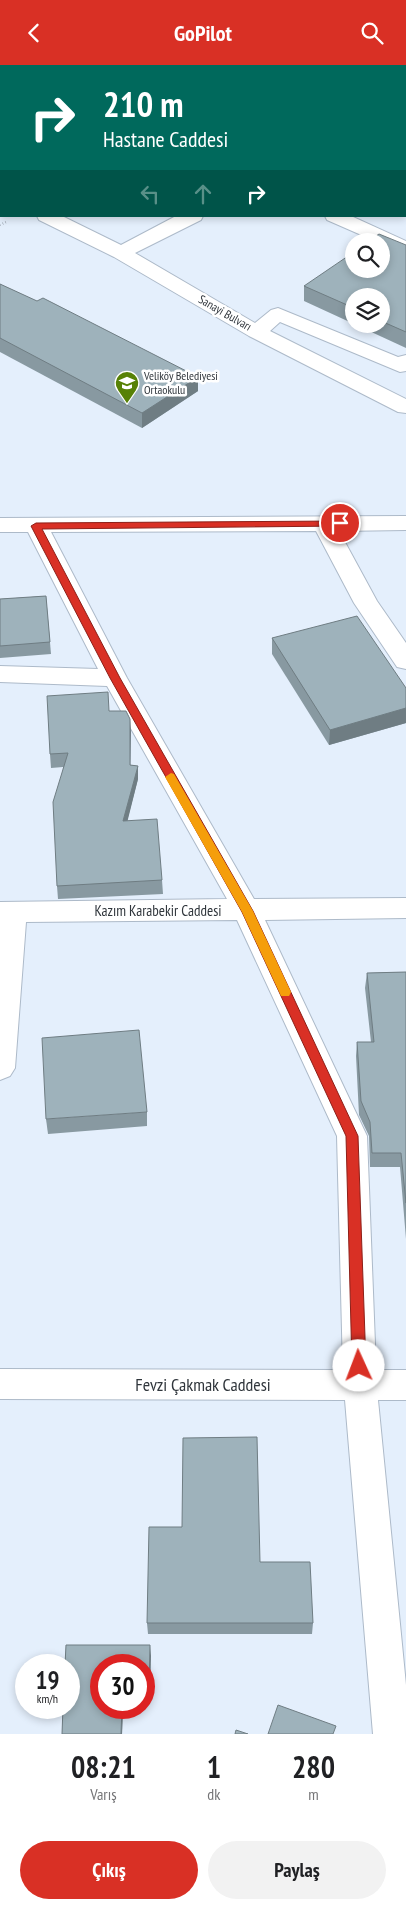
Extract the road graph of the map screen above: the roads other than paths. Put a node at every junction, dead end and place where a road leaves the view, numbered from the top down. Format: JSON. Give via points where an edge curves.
{"nodes":[{"id":1,"x":48,"y":217,"type":"edge"},
{"id":2,"x":191,"y":217,"type":"edge"},
{"id":3,"x":336,"y":217,"type":"edge"},
{"id":4,"x":406,"y":248,"type":"edge"},
{"id":5,"x":121,"y":253,"type":"junction"},
{"id":6,"x":256,"y":331,"type":"junction"},
{"id":7,"x":385,"y":359,"type":"junction"},
{"id":8,"x":406,"y":361,"type":"edge"},
{"id":9,"x":357,"y":382,"type":"junction"},
{"id":10,"x":406,"y":407,"type":"edge"},
{"id":11,"x":406,"y":523,"type":"edge"},
{"id":12,"x":324,"y":524,"type":"junction"},
{"id":13,"x":0,"y":525,"type":"edge"},
{"id":14,"x":36,"y":526,"type":"junction"},
{"id":15,"x":406,"y":661,"type":"edge"},
{"id":16,"x":0,"y":675,"type":"edge"},
{"id":17,"x":115,"y":678,"type":"junction"},
{"id":18,"x":406,"y":908,"type":"edge"},
{"id":19,"x":247,"y":911,"type":"junction"},
{"id":20,"x":6,"y":912,"type":"edge"},
{"id":21,"x":0,"y":1068,"type":"edge"},
{"id":22,"x":0,"y":1384,"type":"edge"},
{"id":23,"x":360,"y":1385,"type":"junction"},
{"id":24,"x":406,"y":1385,"type":"edge"},
{"id":25,"x":392,"y":1734,"type":"edge"}],
"edges":[{"from":1,"to":5,"type":"street","name":"Sanayi Bulvarı"},
{"from":2,"to":5,"type":"street"},
{"from":3,"to":4,"type":"street"},
{"from":5,"to":6,"type":"street","name":"Sanayi Bulvarı"},
{"from":6,"to":7,"type":"street","via":[[278,314]]},
{"from":6,"to":9,"type":"street","name":"Sanayi Bulvarı"},
{"from":7,"to":8,"type":"street","via":[[400,366]]},
{"from":7,"to":9,"type":"street"},
{"from":9,"to":10,"type":"street","name":"Sanayi Bulvarı"},
{"from":11,"to":12,"type":"street"},
{"from":12,"to":14,"type":"street"},
{"from":12,"to":15,"type":"street","via":[[366,603]]},
{"from":13,"to":14,"type":"street"},
{"from":14,"to":17,"type":"street"},
{"from":16,"to":17,"type":"street"},
{"from":17,"to":19,"type":"street"},
{"from":18,"to":19,"type":"street","name":"Kazım Karabekir Caddesi"},
{"from":19,"to":20,"type":"street","name":"Kazım Karabekir Caddesi"},
{"from":19,"to":23,"type":"street","via":[[352,1136]]},
{"from":20,"to":21,"type":"street"},
{"from":22,"to":23,"type":"street","name":"Fevzi Çakmak Caddesi"},
{"from":23,"to":24,"type":"street","name":"Fevzi Çakmak Caddesi"},
{"from":23,"to":25,"type":"street"}]}
